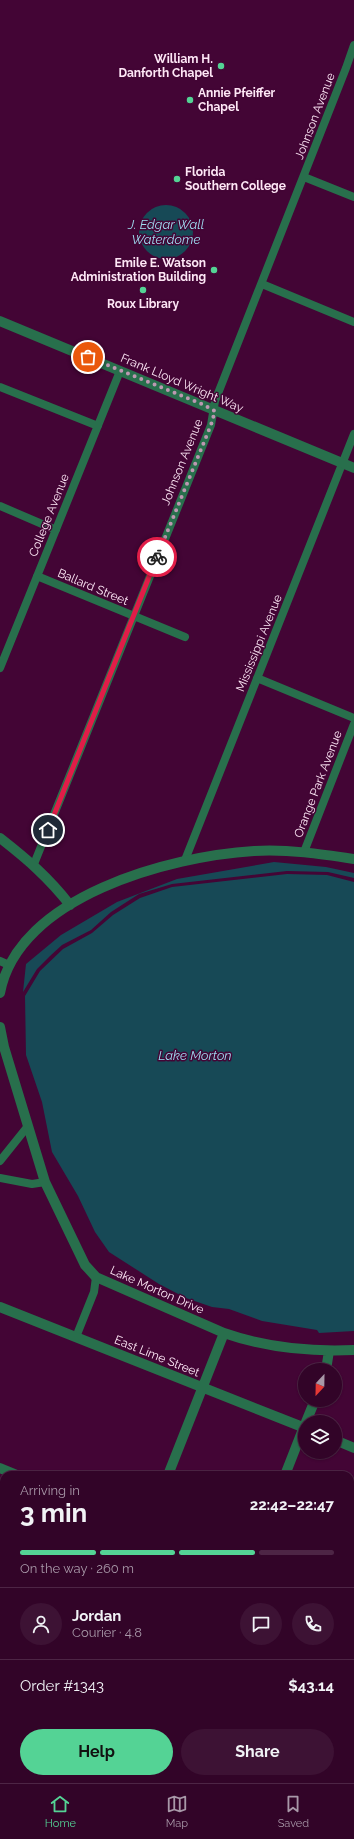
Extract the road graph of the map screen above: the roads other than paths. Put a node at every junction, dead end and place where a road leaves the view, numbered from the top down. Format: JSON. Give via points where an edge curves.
{"nodes":[{"id":1,"x":354,"y":44,"type":"edge"},
{"id":2,"x":350,"y":70,"type":"edge"},
{"id":3,"x":304,"y":177,"type":"junction"},
{"id":4,"x":354,"y":197,"type":"edge"},
{"id":5,"x":262,"y":284,"type":"junction"},
{"id":6,"x":0,"y":321,"type":"edge"},
{"id":7,"x":354,"y":322,"type":"edge"},
{"id":8,"x":120,"y":371,"type":"junction"},
{"id":9,"x":0,"y":387,"type":"edge"},
{"id":10,"x":215,"y":411,"type":"junction"},
{"id":11,"x":98,"y":426,"type":"junction"},
{"id":12,"x":354,"y":434,"type":"edge"},
{"id":13,"x":342,"y":463,"type":"junction"},
{"id":14,"x":354,"y":468,"type":"edge"},
{"id":15,"x":0,"y":506,"type":"edge"},
{"id":16,"x":56,"y":530,"type":"junction"},
{"id":17,"x":37,"y":576,"type":"junction"},
{"id":18,"x":133,"y":617,"type":"junction"},
{"id":19,"x":185,"y":637,"type":"dead end"},
{"id":20,"x":0,"y":668,"type":"edge"},
{"id":21,"x":257,"y":678,"type":"junction"},
{"id":22,"x":354,"y":718,"type":"edge"},
{"id":23,"x":354,"y":724,"type":"edge"},
{"id":24,"x":0,"y":838,"type":"edge"},
{"id":25,"x":304,"y":852,"type":"junction"},
{"id":26,"x":354,"y":859,"type":"edge"},
{"id":27,"x":185,"y":860,"type":"junction"},
{"id":28,"x":34,"y":864,"type":"junction"},
{"id":29,"x":70,"y":905,"type":"junction"},
{"id":30,"x":4,"y":963,"type":"edge"},
{"id":31,"x":0,"y":993,"type":"edge"},
{"id":32,"x":0,"y":1027,"type":"edge"},
{"id":33,"x":2,"y":1047,"type":"edge"},
{"id":34,"x":28,"y":1126,"type":"junction"},
{"id":35,"x":0,"y":1161,"type":"edge"},
{"id":36,"x":0,"y":1178,"type":"edge"},
{"id":37,"x":45,"y":1182,"type":"junction"},
{"id":38,"x":96,"y":1277,"type":"junction"},
{"id":39,"x":0,"y":1307,"type":"edge"},
{"id":40,"x":224,"y":1333,"type":"junction"},
{"id":41,"x":76,"y":1337,"type":"junction"},
{"id":42,"x":354,"y":1350,"type":"edge"},
{"id":43,"x":329,"y":1351,"type":"junction"},
{"id":44,"x":327,"y":1363,"type":"edge"},
{"id":45,"x":202,"y":1388,"type":"junction"},
{"id":46,"x":298,"y":1422,"type":"edge"},
{"id":47,"x":298,"y":1442,"type":"edge"},
{"id":48,"x":342,"y":1443,"type":"edge"},
{"id":49,"x":354,"y":1448,"type":"edge"},
{"id":50,"x":170,"y":1471,"type":"edge"},
{"id":51,"x":287,"y":1471,"type":"edge"}],
"edges":[{"from":1,"to":2,"type":"street","name":"Johnson Avenue"},
{"from":2,"to":3,"type":"street","name":"Johnson Avenue"},
{"from":3,"to":4,"type":"street"},
{"from":3,"to":5,"type":"street","name":"Johnson Avenue"},
{"from":5,"to":7,"type":"street"},
{"from":5,"to":10,"type":"street","name":"Johnson Avenue","via":[[215,401]]},
{"from":6,"to":8,"type":"street","name":"Frank Lloyd Wright Way"},
{"from":8,"to":10,"type":"street","name":"Frank Lloyd Wright Way"},
{"from":8,"to":11,"type":"street","name":"College Avenue"},
{"from":9,"to":11,"type":"street"},
{"from":10,"to":13,"type":"street","name":"Frank Lloyd Wright Way"},
{"from":10,"to":18,"type":"street","name":"Johnson Avenue"},
{"from":11,"to":16,"type":"street","name":"College Avenue"},
{"from":12,"to":13,"type":"street","name":"Mississippi Avenue"},
{"from":13,"to":14,"type":"street","name":"Frank Lloyd Wright Way"},
{"from":13,"to":21,"type":"street","name":"Mississippi Avenue"},
{"from":15,"to":16,"type":"street"},
{"from":16,"to":17,"type":"street","name":"College Avenue"},
{"from":17,"to":18,"type":"street","name":"Ballard Street"},
{"from":17,"to":20,"type":"street","name":"College Avenue"},
{"from":18,"to":19,"type":"street","name":"Ballard Street"},
{"from":18,"to":28,"type":"street","name":"Johnson Avenue"},
{"from":21,"to":22,"type":"street"},
{"from":21,"to":27,"type":"street","name":"Mississippi Avenue"},
{"from":23,"to":25,"type":"street","name":"Orange Park Avenue"},
{"from":24,"to":28,"type":"street"},
{"from":25,"to":26,"type":"street"},
{"from":25,"to":27,"type":"street","via":[[256,851]]},
{"from":27,"to":29,"type":"street","via":[[149,869],[102,888]]},
{"from":28,"to":29,"type":"street"},
{"from":29,"to":30,"type":"street","via":[[35,932]]},
{"from":30,"to":31,"type":"street"},
{"from":32,"to":33,"type":"street","name":"Lake Morton Drive"},
{"from":33,"to":34,"type":"street","name":"Lake Morton Drive"},
{"from":34,"to":35,"type":"street"},
{"from":34,"to":37,"type":"street","name":"Lake Morton Drive"},
{"from":36,"to":37,"type":"street","via":[[32,1184]]},
{"from":37,"to":38,"type":"street","name":"Lake Morton Drive","via":[[86,1265]]},
{"from":38,"to":40,"type":"street","name":"Lake Morton Drive"},
{"from":38,"to":41,"type":"street","via":[[94,1292]]},
{"from":39,"to":41,"type":"street","name":"East Lime Street"},
{"from":40,"to":43,"type":"street","name":"Lake Morton Drive","via":[[283,1348]]},
{"from":40,"to":45,"type":"street"},
{"from":41,"to":45,"type":"street","name":"East Lime Street"},
{"from":42,"to":43,"type":"street","name":"Lake Morton Drive"},
{"from":43,"to":44,"type":"street"},
{"from":45,"to":46,"type":"street","name":"East Lime Street"},
{"from":45,"to":50,"type":"street"},
{"from":47,"to":51,"type":"street"},
{"from":48,"to":49,"type":"street"}]}
